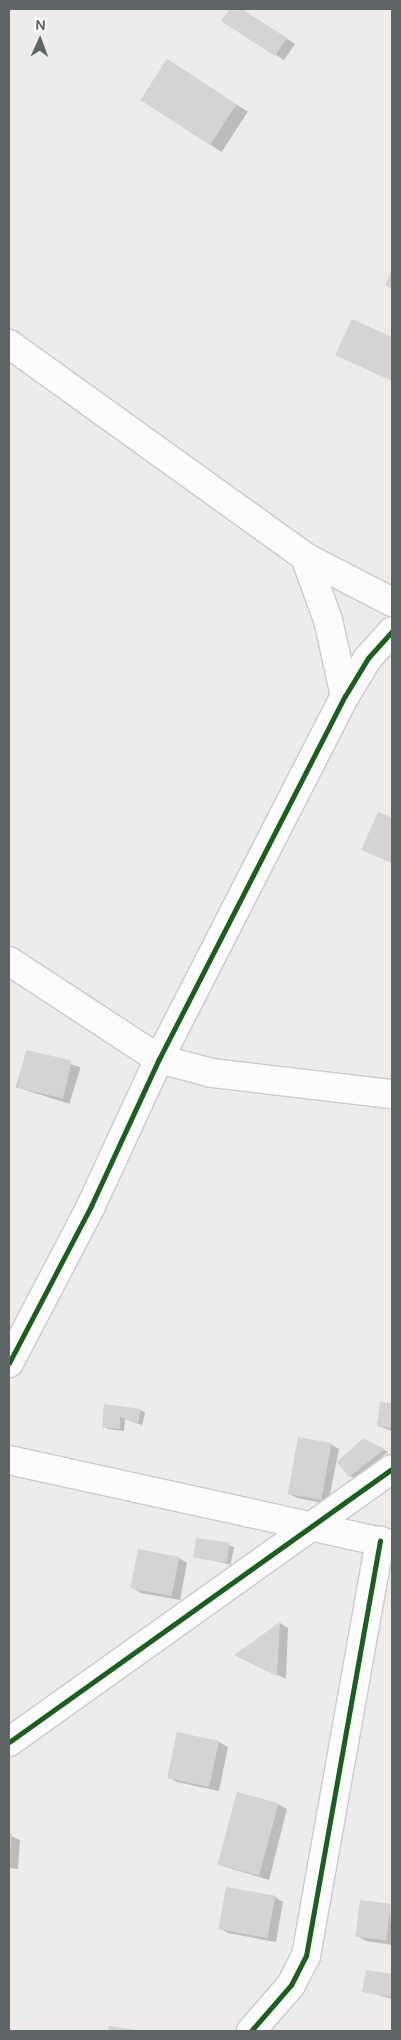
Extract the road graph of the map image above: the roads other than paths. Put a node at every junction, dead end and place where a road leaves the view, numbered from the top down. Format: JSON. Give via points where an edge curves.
{"nodes":[{"id":1,"x":9,"y":344,"type":"edge"},
{"id":2,"x":304,"y":557,"type":"junction"},
{"id":3,"x":392,"y":602,"type":"edge"},
{"id":4,"x":392,"y":631,"type":"edge"},
{"id":5,"x":345,"y":696,"type":"junction"},
{"id":6,"x":9,"y":962,"type":"edge"},
{"id":7,"x":159,"y":1059,"type":"junction"},
{"id":8,"x":392,"y":1094,"type":"edge"},
{"id":9,"x":9,"y":1363,"type":"edge"},
{"id":10,"x":9,"y":1460,"type":"edge"},
{"id":11,"x":392,"y":1469,"type":"edge"},
{"id":12,"x":314,"y":1527,"type":"junction"},
{"id":13,"x":386,"y":1543,"type":"edge"},
{"id":14,"x":9,"y":1742,"type":"edge"},
{"id":15,"x":251,"y":2031,"type":"edge"}],
"edges":[{"from":1,"to":2,"type":"street"},
{"from":2,"to":3,"type":"street"},
{"from":2,"to":5,"type":"street","via":[[328,620]]},
{"from":4,"to":5,"type":"street","via":[[368,658]]},
{"from":5,"to":7,"type":"street"},
{"from":6,"to":7,"type":"street"},
{"from":7,"to":8,"type":"street","via":[[212,1073]]},
{"from":7,"to":9,"type":"street","via":[[91,1206]]},
{"from":10,"to":12,"type":"street"},
{"from":11,"to":12,"type":"street"},
{"from":12,"to":13,"type":"street"},
{"from":12,"to":14,"type":"street"},
{"from":13,"to":15,"type":"street","via":[[306,1956],[291,1985]]}]}
